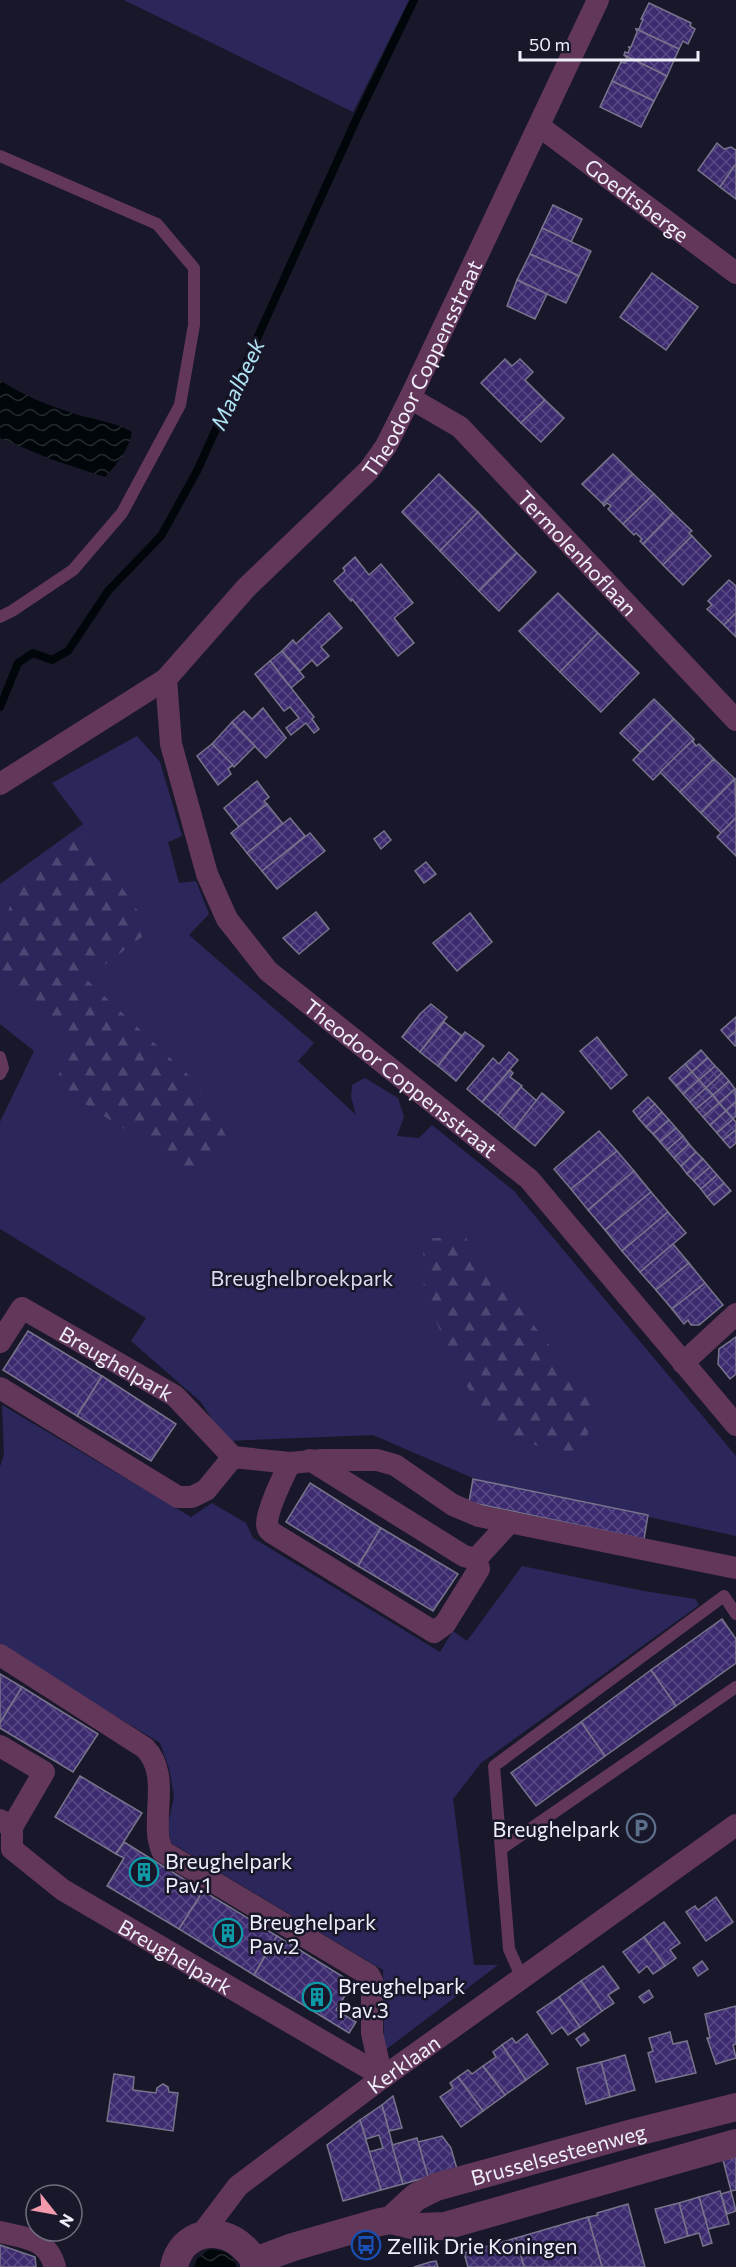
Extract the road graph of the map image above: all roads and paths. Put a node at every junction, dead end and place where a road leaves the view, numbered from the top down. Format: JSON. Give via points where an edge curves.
{"nodes":[{"id":1,"x":598,"y":0,"type":"edge"},
{"id":2,"x":539,"y":126,"type":"junction"},
{"id":3,"x":0,"y":156,"type":"edge"},
{"id":4,"x":736,"y":273,"type":"edge"},
{"id":5,"x":410,"y":398,"type":"junction"},
{"id":6,"x":0,"y":617,"type":"edge"},
{"id":7,"x":166,"y":679,"type":"junction"},
{"id":8,"x":736,"y":720,"type":"edge"},
{"id":9,"x":0,"y":784,"type":"edge"},
{"id":10,"x":0,"y":1057,"type":"edge"},
{"id":11,"x":0,"y":1074,"type":"edge"},
{"id":12,"x":736,"y":1314,"type":"edge"},
{"id":13,"x":0,"y":1342,"type":"edge"},
{"id":14,"x":683,"y":1363,"type":"junction"},
{"id":15,"x":0,"y":1388,"type":"edge"},
{"id":16,"x":736,"y":1425,"type":"edge"},
{"id":17,"x":233,"y":1458,"type":"junction"},
{"id":18,"x":300,"y":1461,"type":"junction"},
{"id":19,"x":509,"y":1523,"type":"junction"},
{"id":20,"x":476,"y":1560,"type":"junction"},
{"id":21,"x":736,"y":1568,"type":"edge"},
{"id":22,"x":736,"y":1614,"type":"edge"},
{"id":23,"x":0,"y":1655,"type":"edge"},
{"id":24,"x":736,"y":1687,"type":"edge"},
{"id":25,"x":0,"y":1746,"type":"edge"},
{"id":26,"x":6,"y":1823,"type":"edge"},
{"id":27,"x":736,"y":1825,"type":"edge"},
{"id":28,"x":501,"y":1849,"type":"junction"},
{"id":29,"x":522,"y":1978,"type":"junction"},
{"id":30,"x":382,"y":2078,"type":"junction"},
{"id":31,"x":736,"y":2107,"type":"edge"},
{"id":32,"x":736,"y":2143,"type":"edge"},
{"id":33,"x":391,"y":2220,"type":"junction"},
{"id":34,"x":0,"y":2232,"type":"edge"},
{"id":35,"x":201,"y":2235,"type":"junction"},
{"id":36,"x":255,"y":2264,"type":"edge"},
{"id":37,"x":55,"y":2267,"type":"edge"},
{"id":38,"x":174,"y":2267,"type":"edge"}],
"edges":[{"from":1,"to":2,"type":"street","name":"Theodoor Coppensstraat"},
{"from":2,"to":4,"type":"street","name":"Goedtsberge"},
{"from":2,"to":5,"type":"street","name":"Theodoor Coppensstraat"},
{"from":3,"to":6,"type":"lane","via":[[158,224],[194,268],[194,325],[180,405],[122,513],[74,570]]},
{"from":5,"to":7,"type":"street","name":"Theodoor Coppensstraat","via":[[369,470],[246,588]]},
{"from":5,"to":8,"type":"street","name":"Termolenhoflaan","via":[[460,427]]},
{"from":7,"to":9,"type":"street","name":"Theodoor Coppensstraat"},
{"from":7,"to":14,"type":"street","name":"Theodoor Coppensstraat","via":[[174,755],[207,874],[227,919],[268,971],[529,1179]]},
{"from":10,"to":11,"type":"lane"},
{"from":12,"to":14,"type":"street"},
{"from":13,"to":17,"type":"street","name":"Breughelpark","via":[[22,1308],[174,1396]]},
{"from":14,"to":16,"type":"street","name":"Theodoor Coppensstraat"},
{"from":15,"to":17,"type":"street","via":[[178,1497],[192,1497],[206,1490]]},
{"from":17,"to":18,"type":"street"},
{"from":18,"to":19,"type":"street","via":[[377,1460],[395,1465],[453,1505]]},
{"from":18,"to":20,"type":"street"},
{"from":18,"to":20,"type":"street","via":[[274,1500],[267,1528],[434,1632],[445,1624],[479,1569]]},
{"from":19,"to":20,"type":"street"},
{"from":19,"to":21,"type":"street"},
{"from":22,"to":28,"type":"lane","via":[[724,1596],[494,1766]]},
{"from":23,"to":30,"type":"street","via":[[152,1755],[159,1772],[158,1834],[162,1851],[369,1975],[372,2033]]},
{"from":24,"to":28,"type":"lane"},
{"from":25,"to":26,"type":"street","name":"Breughelpark","via":[[44,1773]]},
{"from":26,"to":30,"type":"street","name":"Breughelpark","via":[[12,1849],[63,1890]]},
{"from":27,"to":29,"type":"street","name":"Kerklaan"},
{"from":28,"to":29,"type":"lane","via":[[509,1949]]},
{"from":29,"to":30,"type":"street","name":"Kerklaan"},
{"from":30,"to":35,"type":"street","name":"Kerklaan","via":[[238,2186]]},
{"from":31,"to":33,"type":"street","name":"Brusselsesteenweg","via":[[436,2187],[416,2197]]},
{"from":32,"to":33,"type":"street","name":"Brusselsesteenweg","via":[[445,2226],[419,2227]]},
{"from":33,"to":36,"type":"street","name":"Brusselsesteenweg","via":[[293,2247]]},
{"from":34,"to":37,"type":"street","via":[[37,2241],[46,2247]]},
{"from":35,"to":36,"type":"street","name":"Brusselsesteenweg","via":[[219,2233],[234,2238]]},
{"from":35,"to":38,"type":"street","via":[[185,2244]]}]}
